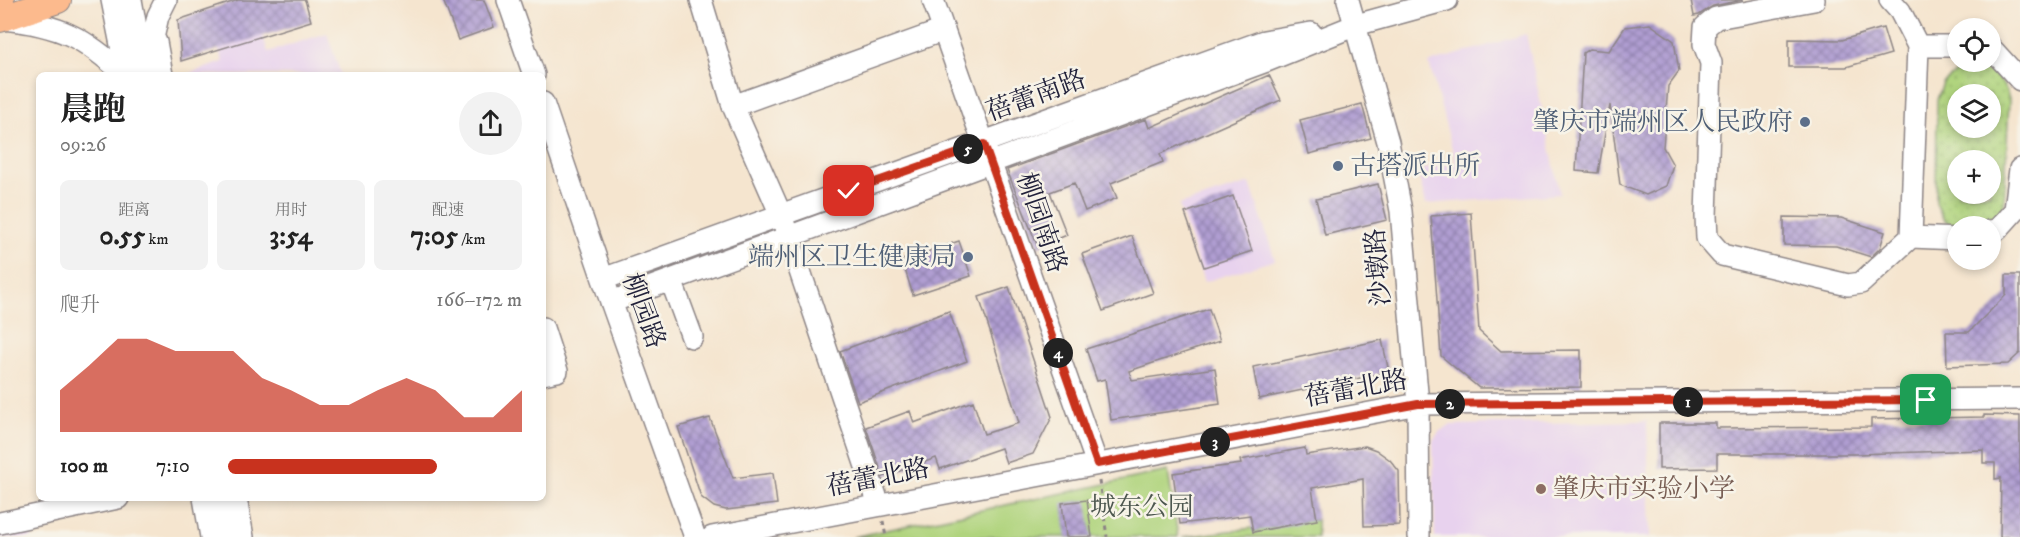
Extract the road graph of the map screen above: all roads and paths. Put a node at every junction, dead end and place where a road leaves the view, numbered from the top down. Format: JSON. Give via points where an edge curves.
{"nodes":[{"id":1,"x":58,"y":0,"type":"edge"},
{"id":2,"x":112,"y":0,"type":"edge"},
{"id":3,"x":131,"y":0,"type":"edge"},
{"id":4,"x":166,"y":0,"type":"edge"},
{"id":5,"x":508,"y":0,"type":"edge"},
{"id":6,"x":701,"y":0,"type":"edge"},
{"id":7,"x":933,"y":0,"type":"edge"},
{"id":8,"x":1348,"y":0,"type":"edge"},
{"id":9,"x":1447,"y":0,"type":"edge"},
{"id":10,"x":1814,"y":0,"type":"edge"},
{"id":11,"x":1890,"y":0,"type":"edge"},
{"id":12,"x":0,"y":19,"type":"edge"},
{"id":13,"x":1356,"y":26,"type":"junction"},
{"id":14,"x":944,"y":30,"type":"junction"},
{"id":15,"x":1918,"y":46,"type":"junction"},
{"id":16,"x":1947,"y":46,"type":"edge"},
{"id":17,"x":2001,"y":59,"type":"edge"},
{"id":18,"x":133,"y":72,"type":"edge"},
{"id":19,"x":135,"y":72,"type":"edge"},
{"id":20,"x":135,"y":72,"type":"edge"},
{"id":21,"x":135,"y":72,"type":"edge"},
{"id":22,"x":533,"y":72,"type":"edge"},
{"id":23,"x":2020,"y":80,"type":"edge"},
{"id":24,"x":734,"y":106,"type":"junction"},
{"id":25,"x":546,"y":112,"type":"edge"},
{"id":26,"x":987,"y":153,"type":"junction"},
{"id":27,"x":2020,"y":169,"type":"edge"},
{"id":28,"x":781,"y":215,"type":"junction"},
{"id":29,"x":2001,"y":226,"type":"edge"},
{"id":30,"x":788,"y":237,"type":"junction"},
{"id":31,"x":1911,"y":237,"type":"junction"},
{"id":32,"x":1947,"y":238,"type":"edge"},
{"id":33,"x":603,"y":279,"type":"junction"},
{"id":34,"x":671,"y":280,"type":"junction"},
{"id":35,"x":611,"y":302,"type":"junction"},
{"id":36,"x":546,"y":337,"type":"edge"},
{"id":37,"x":692,"y":337,"type":"dead end"},
{"id":38,"x":546,"y":374,"type":"edge"},
{"id":39,"x":2020,"y":399,"type":"edge"},
{"id":40,"x":1418,"y":404,"type":"junction"},
{"id":41,"x":1097,"y":464,"type":"junction"},
{"id":42,"x":104,"y":501,"type":"edge"},
{"id":43,"x":192,"y":501,"type":"edge"},
{"id":44,"x":205,"y":501,"type":"edge"},
{"id":45,"x":222,"y":501,"type":"edge"},
{"id":46,"x":237,"y":501,"type":"edge"},
{"id":47,"x":879,"y":505,"type":"junction"},
{"id":48,"x":0,"y":523,"type":"edge"},
{"id":49,"x":785,"y":530,"type":"edge"},
{"id":50,"x":198,"y":537,"type":"edge"},
{"id":51,"x":211,"y":537,"type":"edge"},
{"id":52,"x":228,"y":537,"type":"edge"},
{"id":53,"x":243,"y":537,"type":"edge"},
{"id":54,"x":695,"y":537,"type":"edge"},
{"id":55,"x":712,"y":537,"type":"edge"},
{"id":56,"x":1107,"y":537,"type":"edge"},
{"id":57,"x":1419,"y":537,"type":"edge"}],
"edges":[{"from":1,"to":12,"type":"main road"},
{"from":2,"to":19,"type":"street"},
{"from":3,"to":20,"type":"street"},
{"from":4,"to":21,"type":"street"},
{"from":5,"to":22,"type":"street"},
{"from":6,"to":24,"type":"street"},
{"from":7,"to":14,"type":"street","name":"柳园南路"},
{"from":8,"to":13,"type":"street","name":"沙墩路"},
{"from":9,"to":13,"type":"street","name":"蓓蕾南路"},
{"from":10,"to":31,"type":"street","via":[[1716,18],[1705,27],[1704,44],[1711,63],[1707,238],[1722,255],[1848,285],[1861,283]]},
{"from":11,"to":15,"type":"street"},
{"from":12,"to":18,"type":"street","via":[[57,29]]},
{"from":13,"to":26,"type":"street","name":"蓓蕾南路","via":[[1264,41]]},
{"from":13,"to":40,"type":"street","name":"沙墩路","via":[[1388,142],[1401,211]]},
{"from":14,"to":24,"type":"street"},
{"from":14,"to":26,"type":"street","name":"柳园南路"},
{"from":15,"to":16,"type":"street"},
{"from":15,"to":31,"type":"street"},
{"from":17,"to":23,"type":"street"},
{"from":24,"to":28,"type":"street"},
{"from":25,"to":33,"type":"street","name":"柳园路"},
{"from":26,"to":28,"type":"street","name":"蓓蕾南路"},
{"from":26,"to":30,"type":"street","name":"蓓蕾南路"},
{"from":26,"to":41,"type":"street","name":"柳园南路"},
{"from":27,"to":29,"type":"street","via":[[2015,210]]},
{"from":28,"to":30,"type":"street"},
{"from":28,"to":33,"type":"street","name":"蓓蕾南路"},
{"from":30,"to":34,"type":"street","name":"蓓蕾南路"},
{"from":30,"to":47,"type":"street"},
{"from":31,"to":32,"type":"street"},
{"from":33,"to":35,"type":"street","name":"柳园路"},
{"from":34,"to":35,"type":"street","name":"蓓蕾南路"},
{"from":34,"to":37,"type":"street"},
{"from":35,"to":54,"type":"street","name":"柳园路"},
{"from":36,"to":38,"type":"street","via":[[557,371]]},
{"from":39,"to":40,"type":"street","name":"蓓蕾北路"},
{"from":40,"to":41,"type":"street","name":"蓓蕾北路"},
{"from":40,"to":57,"type":"street","name":"沙墩路"},
{"from":41,"to":47,"type":"street","name":"蓓蕾北路"},
{"from":41,"to":56,"type":"path"},
{"from":42,"to":48,"type":"street"},
{"from":43,"to":50,"type":"street"},
{"from":44,"to":51,"type":"street"},
{"from":45,"to":52,"type":"street"},
{"from":46,"to":53,"type":"street"},
{"from":47,"to":49,"type":"street","name":"蓓蕾北路"},
{"from":49,"to":55,"type":"street","name":"蓓蕾北路"}]}
